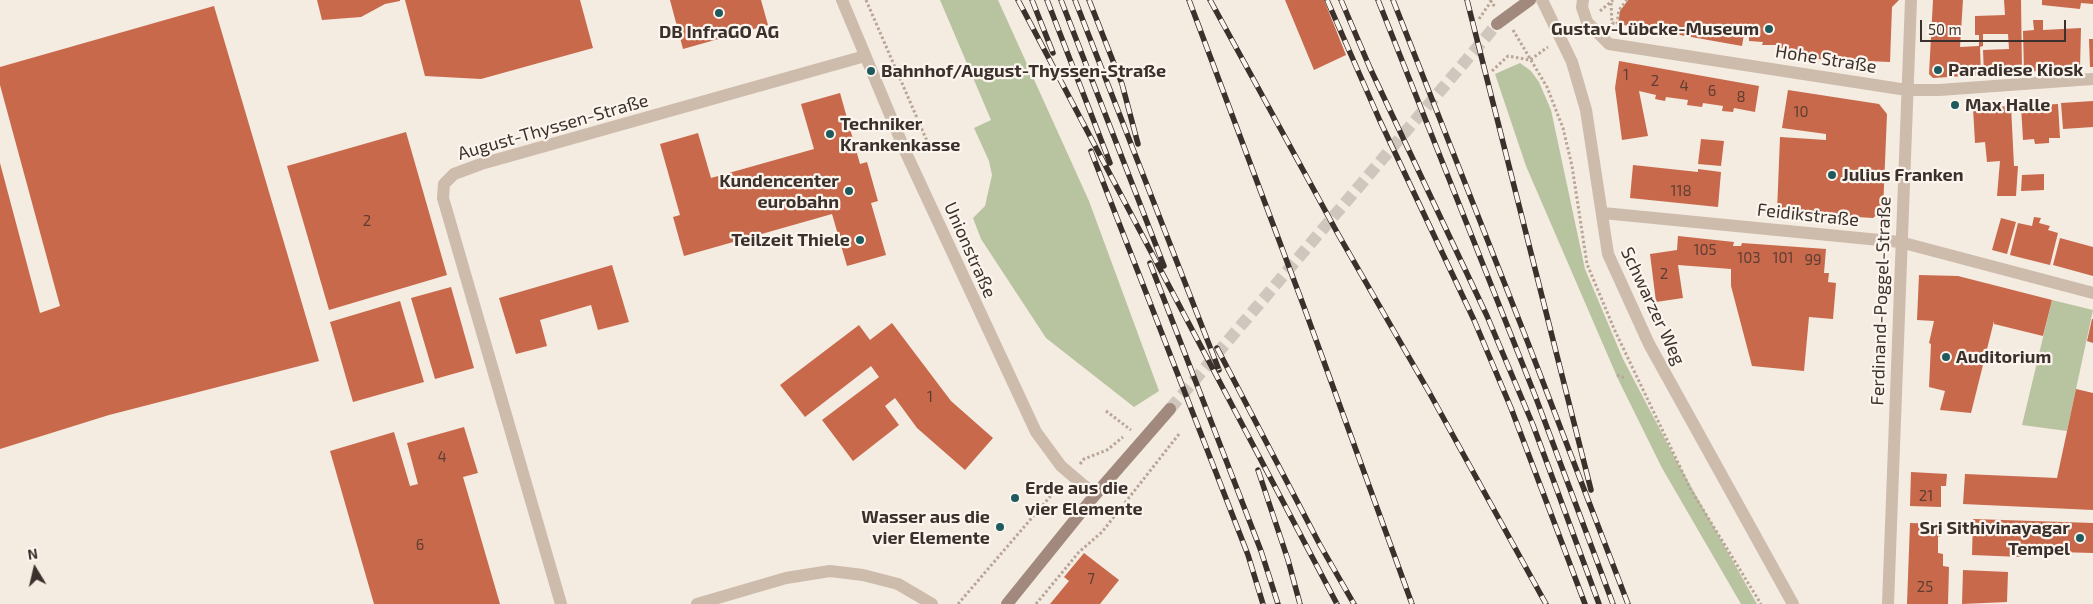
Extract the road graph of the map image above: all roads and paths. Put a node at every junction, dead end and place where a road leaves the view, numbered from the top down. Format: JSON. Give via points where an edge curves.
{"nodes":[{"id":1,"x":842,"y":0,"type":"edge"},
{"id":2,"x":866,"y":0,"type":"edge"},
{"id":3,"x":1530,"y":0,"type":"edge"},
{"id":4,"x":1542,"y":0,"type":"edge"},
{"id":5,"x":1583,"y":0,"type":"edge"},
{"id":6,"x":1627,"y":0,"type":"edge"},
{"id":7,"x":1911,"y":0,"type":"edge"},
{"id":8,"x":1491,"y":1,"type":"edge"},
{"id":9,"x":1611,"y":2,"type":"dead end"},
{"id":10,"x":1479,"y":19,"type":"dead end"},
{"id":11,"x":1497,"y":24,"type":"tunnel mouth"},
{"id":12,"x":1560,"y":38,"type":"junction"},
{"id":13,"x":865,"y":56,"type":"junction"},
{"id":14,"x":1492,"y":71,"type":"dead end"},
{"id":15,"x":2093,"y":79,"type":"edge"},
{"id":16,"x":1907,"y":90,"type":"junction"},
{"id":17,"x":927,"y":141,"type":"dead end"},
{"id":18,"x":1603,"y":212,"type":"junction"},
{"id":19,"x":1900,"y":242,"type":"junction"},
{"id":20,"x":2093,"y":292,"type":"edge"},
{"id":21,"x":1617,"y":375,"type":"dead end"},
{"id":22,"x":1625,"y":378,"type":"dead end"},
{"id":23,"x":1170,"y":410,"type":"tunnel mouth"},
{"id":24,"x":1106,"y":411,"type":"dead end"},
{"id":25,"x":1136,"y":424,"type":"dead end"},
{"id":26,"x":1131,"y":430,"type":"junction"},
{"id":27,"x":1179,"y":434,"type":"dead end"},
{"id":28,"x":1143,"y":440,"type":"junction"},
{"id":29,"x":1070,"y":474,"type":"junction"},
{"id":30,"x":1095,"y":495,"type":"junction"},
{"id":31,"x":562,"y":604,"type":"edge"},
{"id":32,"x":697,"y":604,"type":"edge"},
{"id":33,"x":932,"y":604,"type":"edge"},
{"id":34,"x":958,"y":604,"type":"edge"},
{"id":35,"x":1007,"y":604,"type":"edge"},
{"id":36,"x":1036,"y":604,"type":"edge"},
{"id":37,"x":1793,"y":604,"type":"edge"},
{"id":38,"x":1888,"y":604,"type":"edge"}],
"edges":[{"from":1,"to":13,"type":"street","name":"Unionstraße"},
{"from":2,"to":17,"type":"path"},
{"from":3,"to":11,"type":"main road"},
{"from":4,"to":12,"type":"street","name":"Schwarzer Weg"},
{"from":5,"to":16,"type":"street","name":"Hohe Straße","via":[[1587,22],[1609,44]]},
{"from":6,"to":9,"type":"path","via":[[1619,10],[1617,24],[1612,23]]},
{"from":7,"to":16,"type":"street","name":"Ferdinand-Poggel-Straße"},
{"from":8,"to":10,"type":"path"},
{"from":12,"to":14,"type":"path","via":[[1530,60],[1508,56]]},
{"from":12,"to":18,"type":"street","name":"Schwarzer Weg","via":[[1572,62],[1586,110]]},
{"from":13,"to":29,"type":"street","name":"Unionstraße","via":[[1020,400],[1036,432]]},
{"from":13,"to":31,"type":"street","name":"August-Thyssen-Straße","via":[[481,164],[454,174],[444,184],[444,198]]},
{"from":15,"to":16,"type":"street","name":"Hohe Straße"},
{"from":16,"to":19,"type":"street","name":"Ferdinand-Poggel-Straße"},
{"from":18,"to":19,"type":"street","name":"Feidikstraße"},
{"from":18,"to":37,"type":"street","name":"Schwarzer Weg","via":[[1608,254],[1638,322]]},
{"from":19,"to":20,"type":"street","name":"Feidikstraße"},
{"from":19,"to":38,"type":"street","name":"Ferdinand-Poggel-Straße"},
{"from":21,"to":22,"type":"path"},
{"from":23,"to":28,"type":"main road"},
{"from":24,"to":26,"type":"path"},
{"from":25,"to":26,"type":"path"},
{"from":26,"to":28,"type":"path"},
{"from":26,"to":29,"type":"path","via":[[1107,450],[1084,460]]},
{"from":27,"to":36,"type":"path","via":[[1102,532],[1079,552]]},
{"from":28,"to":30,"type":"main road"},
{"from":29,"to":30,"type":"street","name":"Unionstraße"},
{"from":29,"to":34,"type":"path"},
{"from":30,"to":35,"type":"main road"},
{"from":32,"to":33,"type":"street","via":[[786,578],[830,571],[898,584]]}]}
